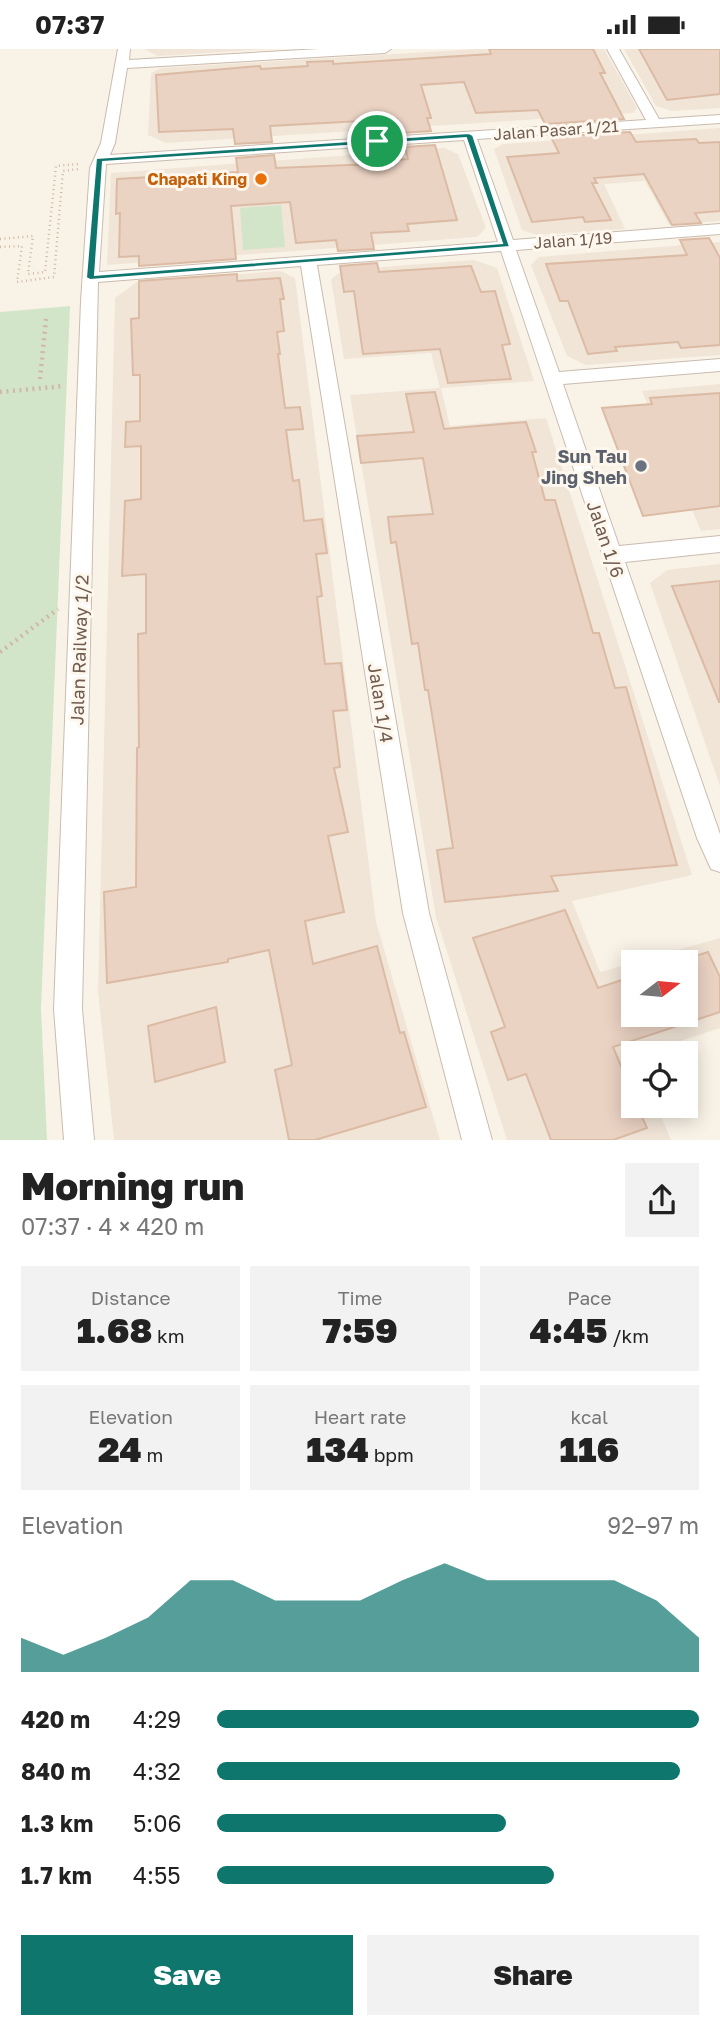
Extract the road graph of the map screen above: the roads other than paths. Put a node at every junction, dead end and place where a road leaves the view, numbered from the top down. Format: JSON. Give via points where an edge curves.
{"nodes":[{"id":1,"x":124,"y":49,"type":"edge"},
{"id":2,"x":385,"y":49,"type":"edge"},
{"id":3,"x":613,"y":49,"type":"edge"},
{"id":4,"x":295,"y":52,"type":"edge"},
{"id":5,"x":123,"y":64,"type":"junction"},
{"id":6,"x":720,"y":119,"type":"edge"},
{"id":7,"x":654,"y":123,"type":"junction"},
{"id":8,"x":469,"y":135,"type":"junction"},
{"id":9,"x":99,"y":160,"type":"junction"},
{"id":10,"x":720,"y":229,"type":"edge"},
{"id":11,"x":507,"y":245,"type":"junction"},
{"id":12,"x":307,"y":260,"type":"junction"},
{"id":13,"x":90,"y":278,"type":"junction"},
{"id":14,"x":720,"y":365,"type":"edge"},
{"id":15,"x":552,"y":379,"type":"junction"},
{"id":16,"x":720,"y":544,"type":"edge"},
{"id":17,"x":611,"y":555,"type":"junction"},
{"id":18,"x":720,"y":860,"type":"edge"},
{"id":19,"x":79,"y":1140,"type":"edge"},
{"id":20,"x":477,"y":1140,"type":"edge"}],
"edges":[{"from":1,"to":5,"type":"street","name":"Jalan Railway 1/2"},
{"from":2,"to":4,"type":"street"},
{"from":3,"to":7,"type":"street"},
{"from":4,"to":5,"type":"street"},
{"from":5,"to":9,"type":"street","name":"Jalan Railway 1/2","via":[[108,143]]},
{"from":6,"to":7,"type":"street","name":"Jalan Pasar 1/21"},
{"from":7,"to":8,"type":"street","name":"Jalan Pasar 1/21"},
{"from":8,"to":9,"type":"street","name":"Jalan Pasar 1/21"},
{"from":8,"to":11,"type":"street","name":"Jalan 1/6"},
{"from":9,"to":13,"type":"street","name":"Jalan Railway 1/2"},
{"from":10,"to":11,"type":"street","name":"Jalan 1/19"},
{"from":11,"to":12,"type":"street","name":"Jalan 1/19"},
{"from":11,"to":15,"type":"street","name":"Jalan 1/6"},
{"from":12,"to":13,"type":"street","name":"Jalan 1/19"},
{"from":12,"to":20,"type":"street","name":"Jalan 1/4","via":[[416,913]]},
{"from":13,"to":19,"type":"street","name":"Jalan Railway 1/2","via":[[68,1009]]},
{"from":14,"to":15,"type":"street"},
{"from":15,"to":17,"type":"street","name":"Jalan 1/6"},
{"from":16,"to":17,"type":"street"},
{"from":17,"to":18,"type":"street","name":"Jalan 1/6"}]}
